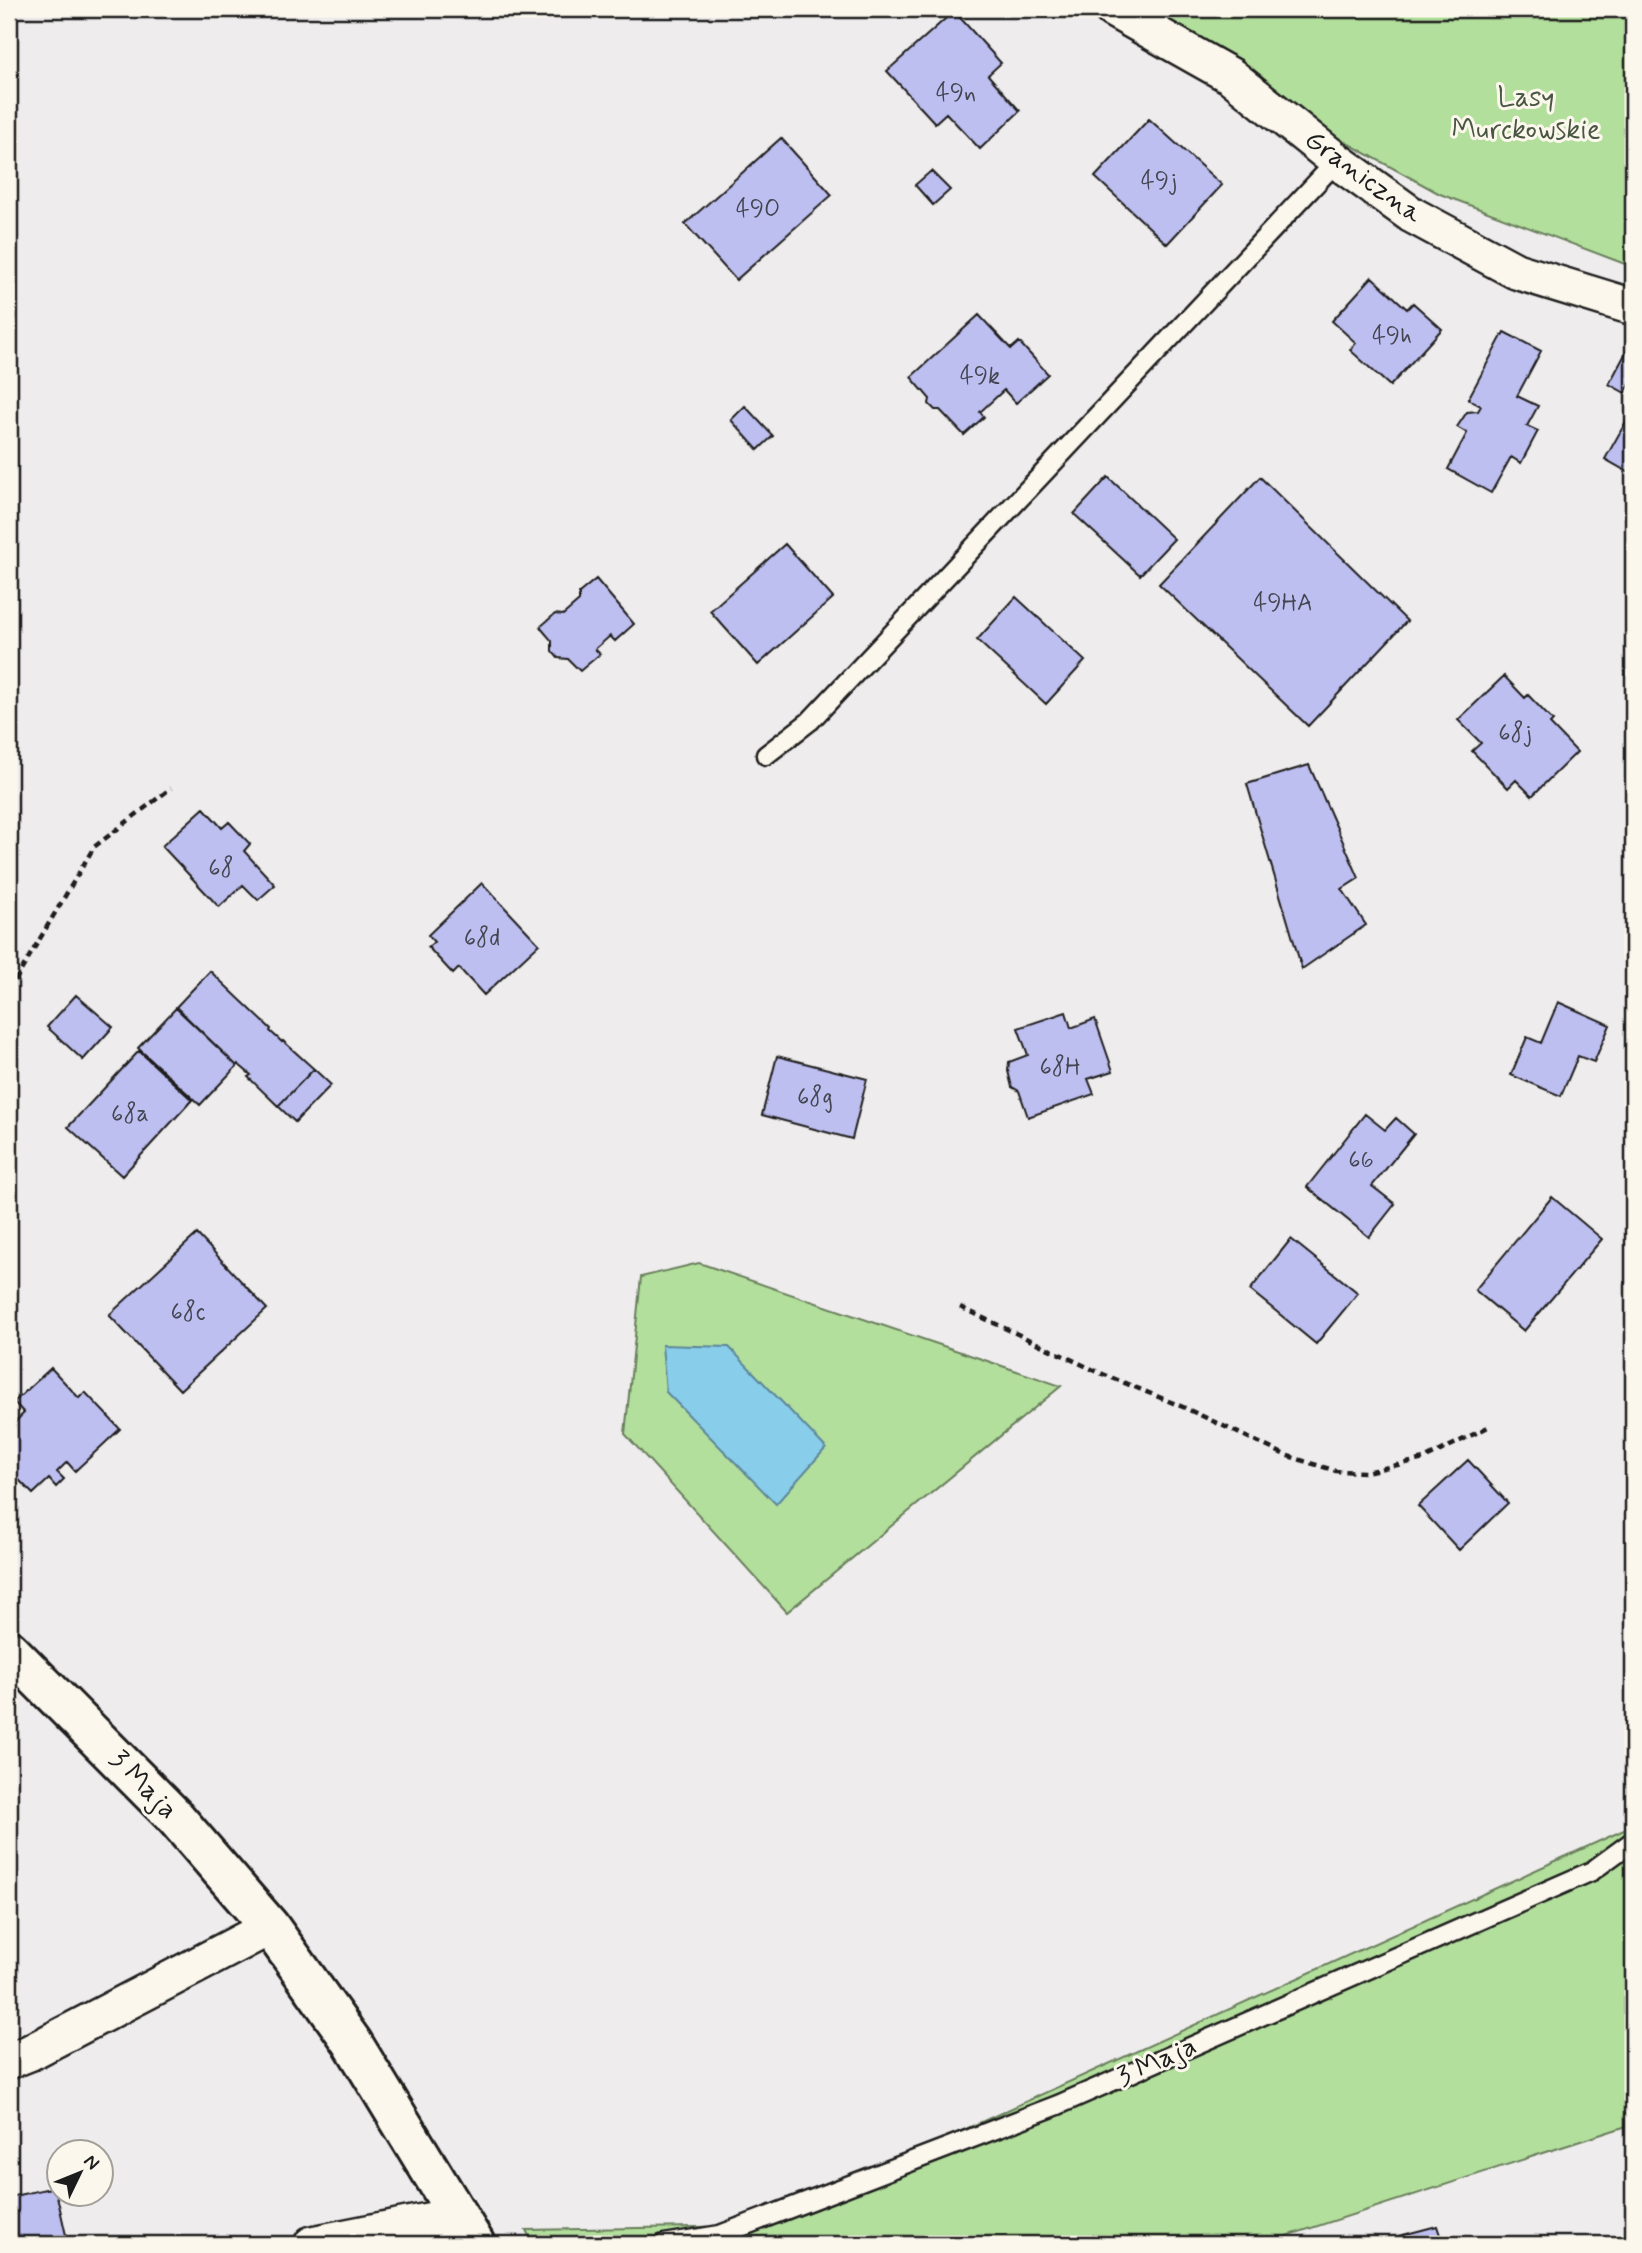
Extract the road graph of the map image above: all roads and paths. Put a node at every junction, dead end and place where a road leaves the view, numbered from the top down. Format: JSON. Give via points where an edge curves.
{"nodes":[{"id":1,"x":1112,"y":9,"type":"edge"},
{"id":2,"x":1338,"y":161,"type":"junction"},
{"id":3,"x":1633,"y":307,"type":"edge"},
{"id":4,"x":766,"y":755,"type":"dead end"},
{"id":5,"x":171,"y":788,"type":"dead end"},
{"id":6,"x":9,"y":991,"type":"edge"},
{"id":7,"x":960,"y":1307,"type":"dead end"},
{"id":8,"x":1488,"y":1427,"type":"dead end"},
{"id":9,"x":9,"y":1650,"type":"edge"},
{"id":10,"x":1633,"y":1842,"type":"edge"},
{"id":11,"x":270,"y":1927,"type":"junction"},
{"id":12,"x":9,"y":2061,"type":"edge"},
{"id":13,"x":467,"y":2229,"type":"edge"},
{"id":14,"x":312,"y":2244,"type":"edge"},
{"id":15,"x":664,"y":2244,"type":"edge"}],
"edges":[{"from":1,"to":2,"type":"street","name":"Graniczna","via":[[1231,76]]},
{"from":2,"to":3,"type":"street","name":"Graniczna","via":[[1412,215],[1516,271]]},
{"from":2,"to":4,"type":"lane","via":[[810,721]]},
{"from":5,"to":6,"type":"path","via":[[94,847]]},
{"from":7,"to":8,"type":"path","via":[[1285,1455],[1336,1471],[1366,1472],[1424,1459]]},
{"from":9,"to":11,"type":"street","name":"3 Maja","via":[[175,1817]]},
{"from":10,"to":15,"type":"lane","name":"3 Maja","via":[[1591,1871],[1058,2105],[720,2235]]},
{"from":11,"to":12,"type":"street"},
{"from":11,"to":13,"type":"street","name":"3 Maja","via":[[352,2042]]},
{"from":13,"to":14,"type":"street","name":"3 Maja"}]}
